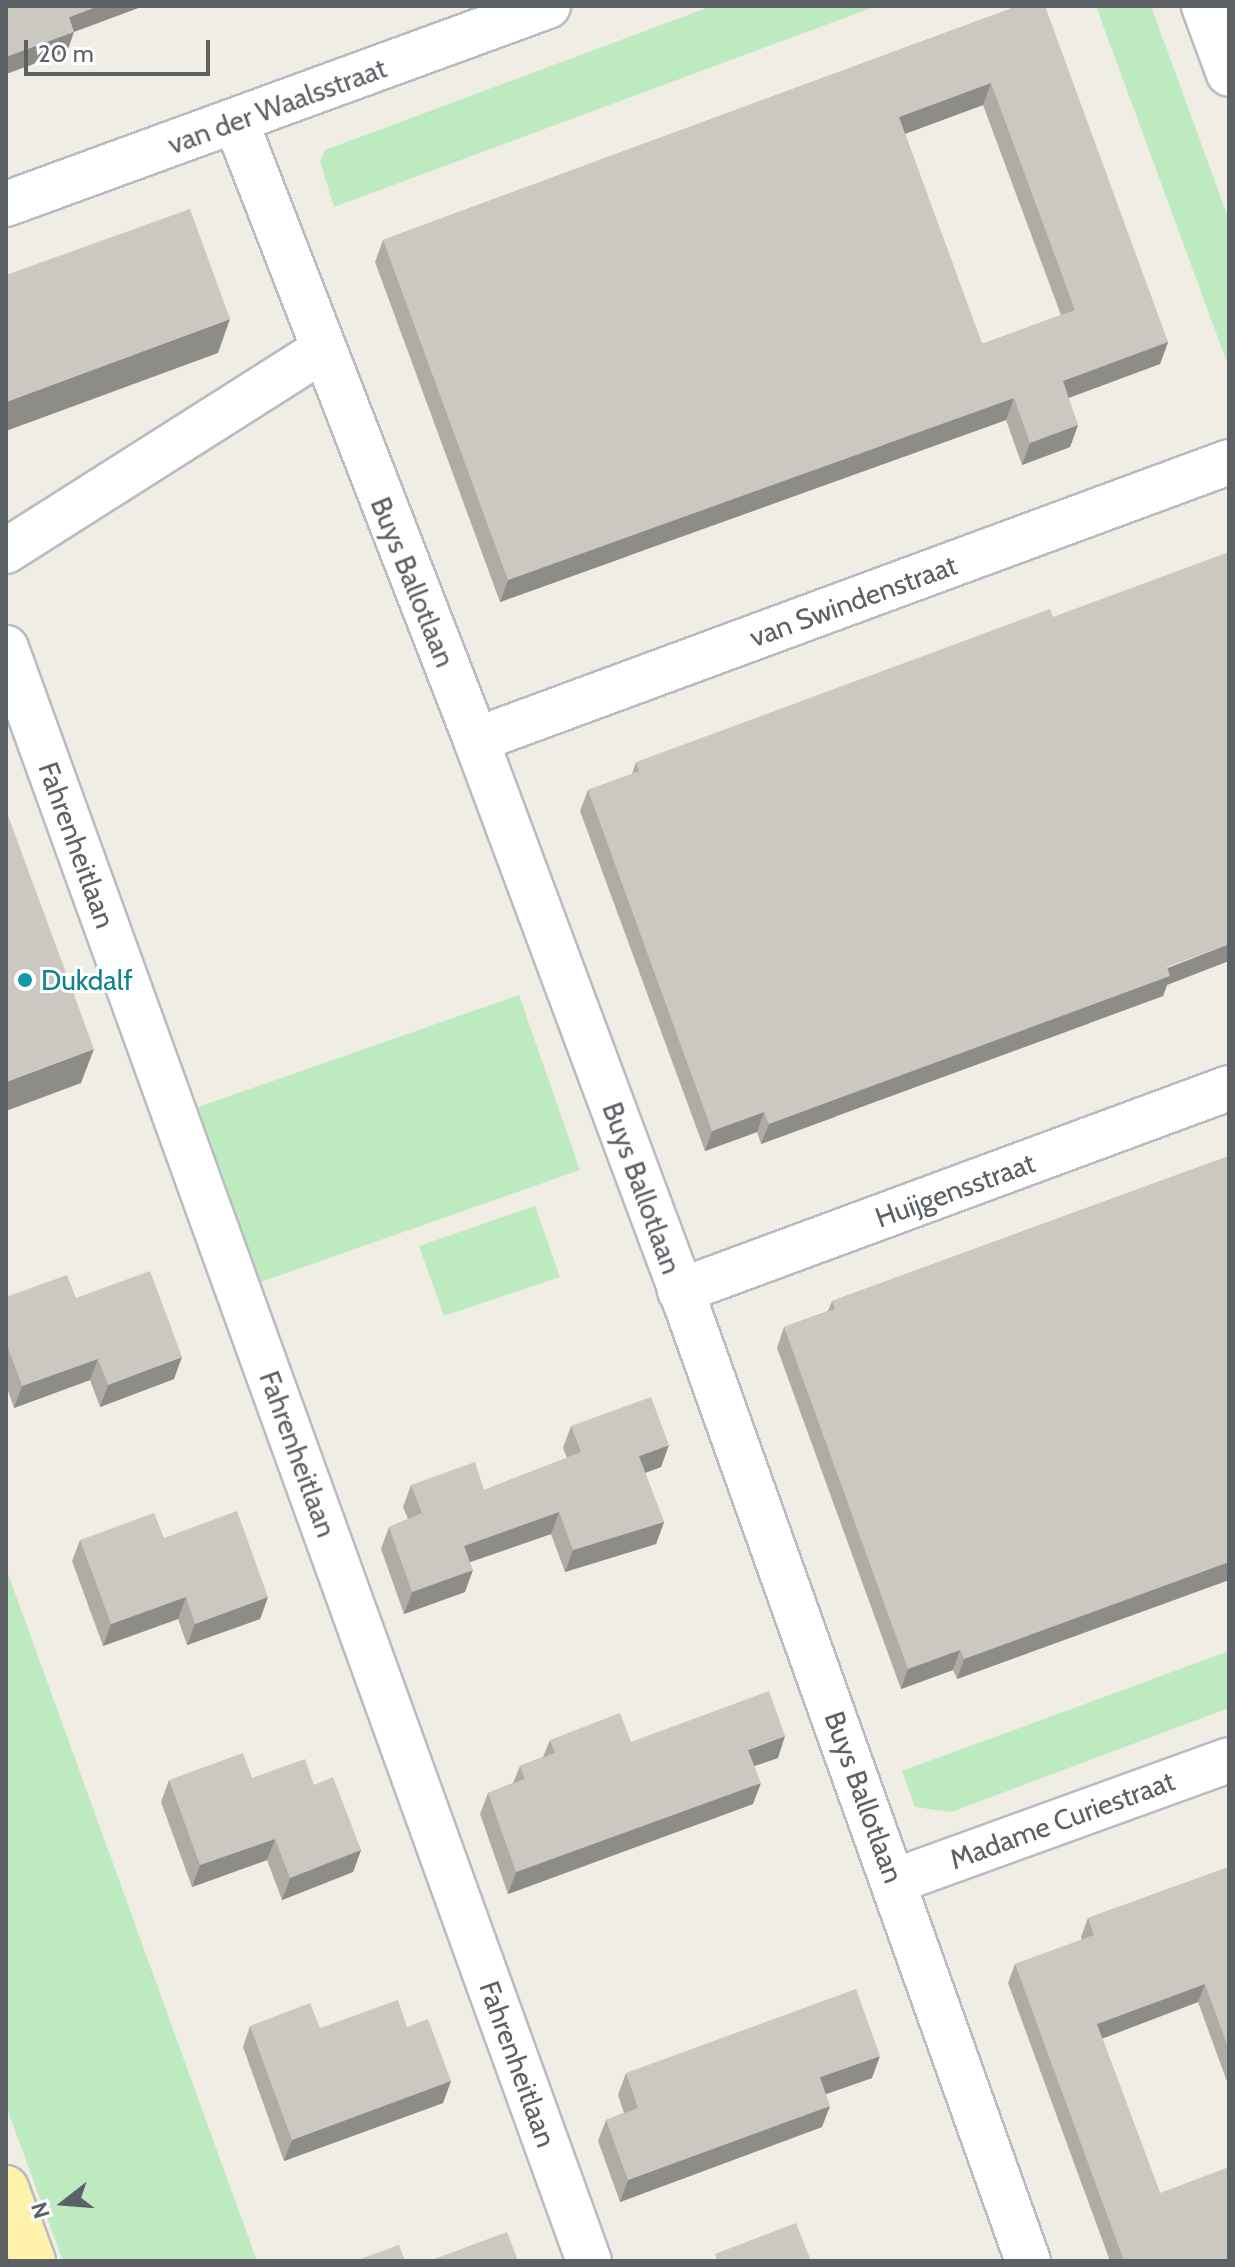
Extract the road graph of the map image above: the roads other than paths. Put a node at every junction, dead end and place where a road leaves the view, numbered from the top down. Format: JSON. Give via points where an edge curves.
{"nodes":[{"id":1,"x":548,"y":6,"type":"edge"},
{"id":2,"x":1204,"y":6,"type":"edge"},
{"id":3,"x":1229,"y":74,"type":"edge"},
{"id":4,"x":236,"y":122,"type":"junction"},
{"id":5,"x":6,"y":204,"type":"edge"},
{"id":6,"x":321,"y":351,"type":"junction"},
{"id":7,"x":1229,"y":462,"type":"edge"},
{"id":8,"x":6,"y":551,"type":"edge"},
{"id":9,"x":6,"y":648,"type":"edge"},
{"id":10,"x":476,"y":740,"type":"junction"},
{"id":11,"x":1229,"y":1088,"type":"edge"},
{"id":12,"x":680,"y":1291,"type":"junction"},
{"id":13,"x":1229,"y":1760,"type":"edge"},
{"id":14,"x":895,"y":1881,"type":"junction"},
{"id":15,"x":6,"y":2188,"type":"edge"},
{"id":16,"x":33,"y":2261,"type":"edge"},
{"id":17,"x":589,"y":2261,"type":"edge"},
{"id":18,"x":1028,"y":2261,"type":"edge"}],
"edges":[{"from":1,"to":4,"type":"street","name":"van der Waalsstraat"},
{"from":2,"to":3,"type":"street"},
{"from":4,"to":5,"type":"street","name":"van der Waalsstraat"},
{"from":4,"to":6,"type":"street","name":"Buys Ballotlaan"},
{"from":6,"to":8,"type":"street"},
{"from":6,"to":10,"type":"street","name":"Buys Ballotlaan"},
{"from":7,"to":10,"type":"street","name":"van Swindenstraat"},
{"from":9,"to":17,"type":"street","name":"Fahrenheitlaan"},
{"from":10,"to":12,"type":"street","name":"Buys Ballotlaan"},
{"from":11,"to":12,"type":"street","name":"Huijgensstraat"},
{"from":12,"to":14,"type":"street","name":"Buys Ballotlaan"},
{"from":13,"to":14,"type":"street","name":"Madame Curiestraat"},
{"from":14,"to":18,"type":"street","name":"Buys Ballotlaan"},
{"from":15,"to":16,"type":"main road"}]}
